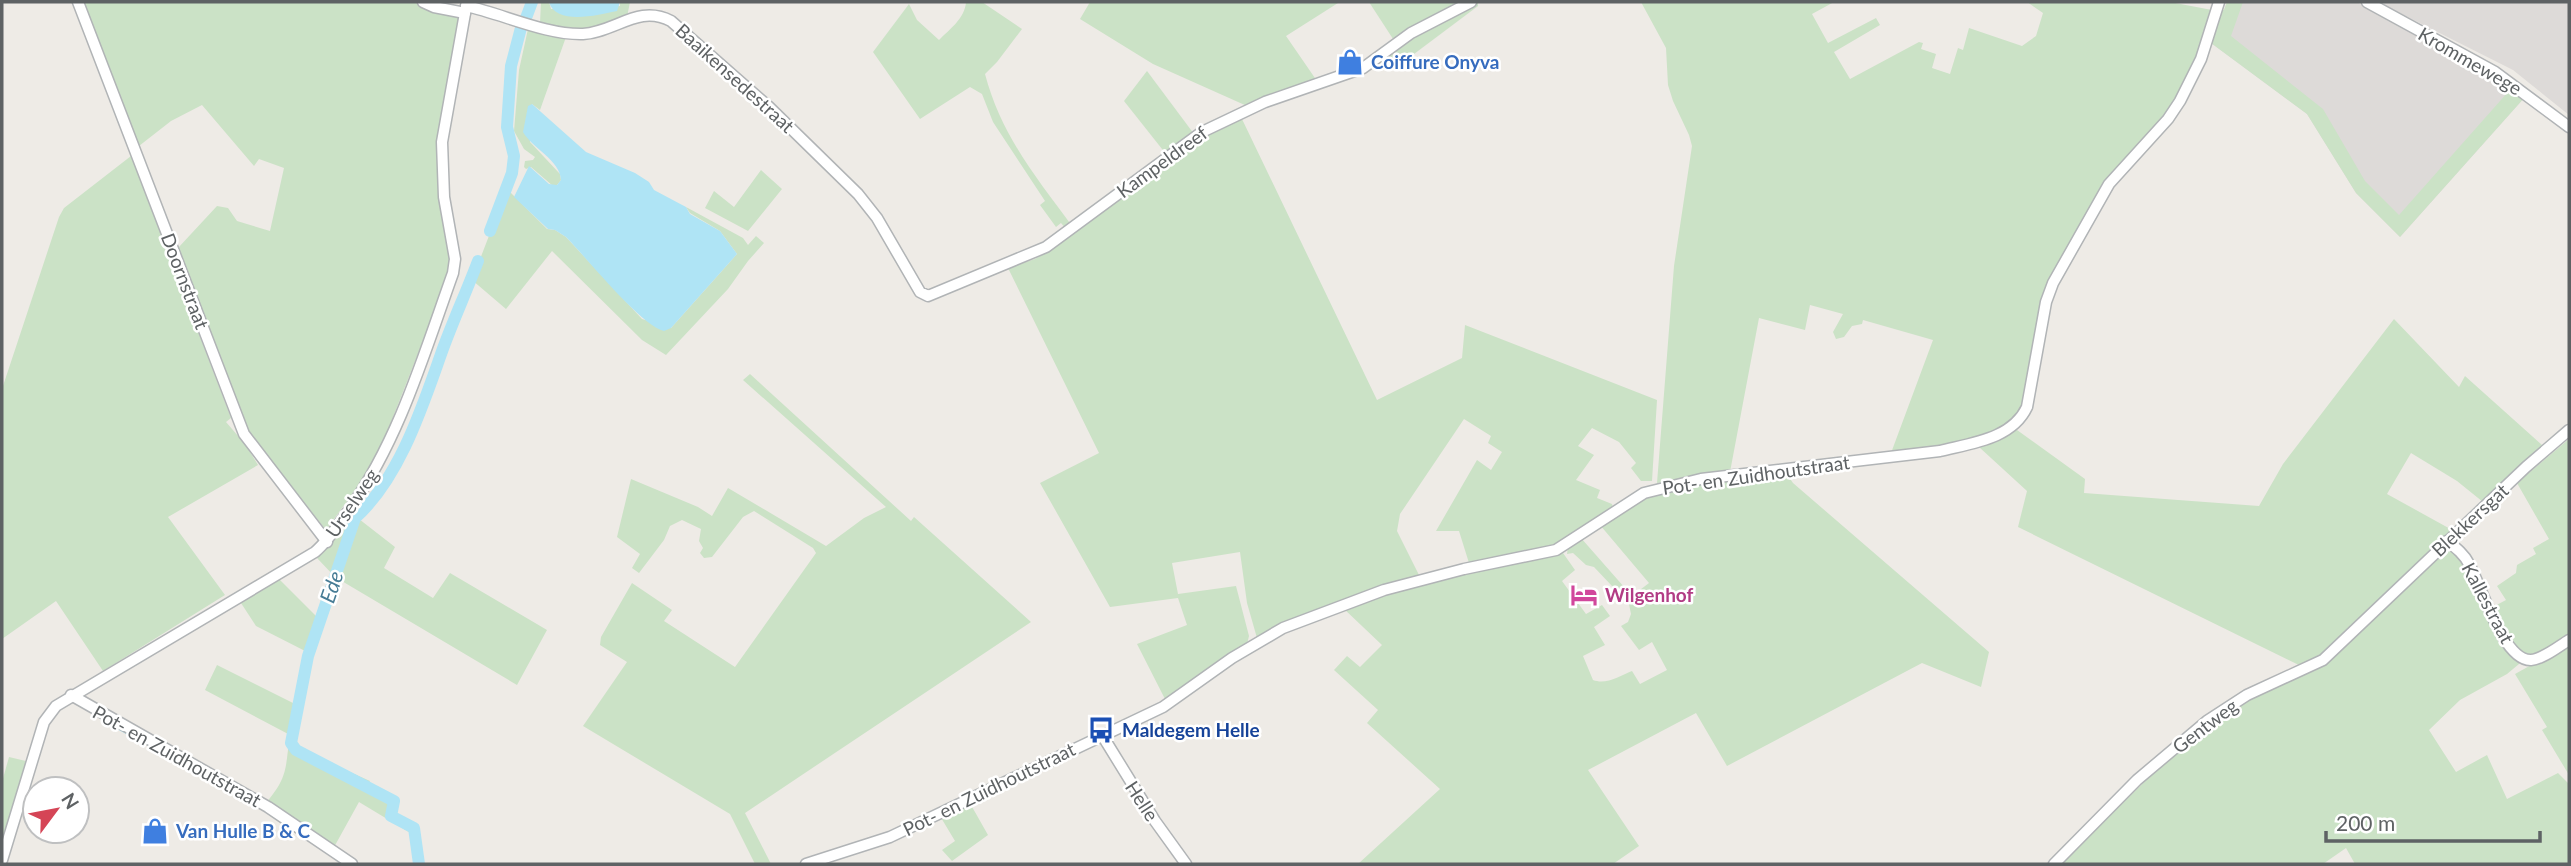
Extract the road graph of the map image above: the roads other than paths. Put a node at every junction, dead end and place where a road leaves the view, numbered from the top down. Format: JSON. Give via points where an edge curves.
{"nodes":[{"id":1,"x":78,"y":2,"type":"edge"},
{"id":2,"x":423,"y":2,"type":"edge"},
{"id":3,"x":1471,"y":2,"type":"edge"},
{"id":4,"x":2219,"y":2,"type":"edge"},
{"id":5,"x":2367,"y":2,"type":"edge"},
{"id":6,"x":466,"y":7,"type":"edge"},
{"id":7,"x":2569,"y":127,"type":"edge"},
{"id":8,"x":933,"y":295,"type":"joint"},
{"id":9,"x":2569,"y":430,"type":"edge"},
{"id":10,"x":2447,"y":541,"type":"junction"},
{"id":11,"x":327,"y":542,"type":"junction"},
{"id":12,"x":2372,"y":612,"type":"joint"},
{"id":13,"x":2569,"y":640,"type":"edge"},
{"id":14,"x":71,"y":695,"type":"junction"},
{"id":15,"x":1102,"y":735,"type":"junction"},
{"id":16,"x":2,"y":860,"type":"edge"},
{"id":17,"x":352,"y":864,"type":"edge"},
{"id":18,"x":806,"y":864,"type":"edge"},
{"id":19,"x":1186,"y":864,"type":"edge"},
{"id":20,"x":2054,"y":864,"type":"edge"}],
"edges":[{"from":1,"to":11,"type":"street","name":"Doornstraat","via":[[244,434]]},
{"from":2,"to":6,"type":"street","name":"Baaikensedestraat"},
{"from":3,"to":8,"type":"street","name":"Kampeldreef","via":[[1411,33],[1363,68],[1265,102],[1202,132],[1061,238]]},
{"from":4,"to":15,"type":"street","name":"Pot- en Zuidhoutstraat","via":[[2201,59],[2180,100],[2109,184],[2053,283],[2027,407],[2009,429],[1940,451],[1701,479],[1643,493],[1556,550],[1384,590],[1283,628],[1176,699]]},
{"from":5,"to":7,"type":"street","name":"Krommewege","via":[[2494,72]]},
{"from":6,"to":8,"type":"street","name":"Baaikensedestraat","via":[[579,34],[608,29],[639,15],[671,21],[844,180],[877,218],[920,292]]},
{"from":6,"to":11,"type":"street","name":"Urselweg","via":[[442,142],[453,273],[384,454]]},
{"from":9,"to":10,"type":"street","name":"Blekkersgat"},
{"from":10,"to":12,"type":"street","name":"Blekkersgat"},
{"from":10,"to":13,"type":"street","name":"Kallestraat","via":[[2468,561],[2504,639],[2522,657],[2537,659]]},
{"from":11,"to":14,"type":"street","name":"Urselweg"},
{"from":12,"to":20,"type":"street","name":"Gentweg","via":[[2313,666],[2247,695],[2207,721],[2137,780]]},
{"from":14,"to":16,"type":"street","name":"Urselweg","via":[[44,722]]},
{"from":14,"to":17,"type":"street","name":"Pot- en Zuidhoutstraat","via":[[268,807]]},
{"from":15,"to":18,"type":"street","name":"Pot- en Zuidhoutstraat","via":[[890,837]]},
{"from":15,"to":19,"type":"street","name":"Helle"}]}
